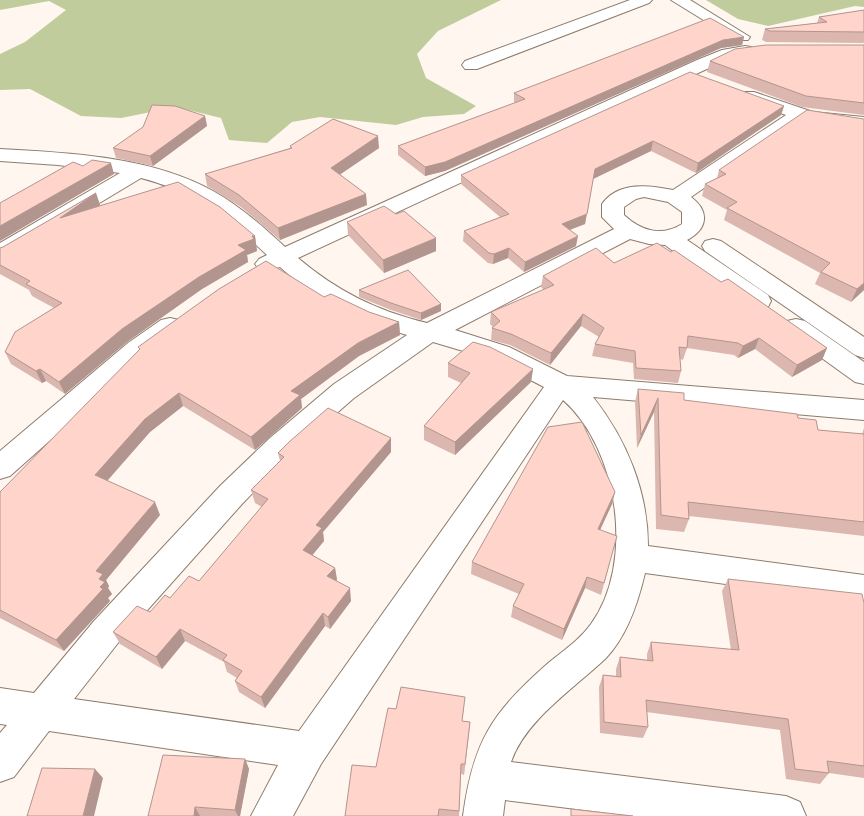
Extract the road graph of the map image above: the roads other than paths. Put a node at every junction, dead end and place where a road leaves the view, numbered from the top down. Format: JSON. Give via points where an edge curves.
{"nodes":[{"id":1,"x":644,"y":0,"type":"edge"},
{"id":2,"x":679,"y":0,"type":"edge"},
{"id":3,"x":471,"y":65,"type":"dead end"},
{"id":4,"x":686,"y":72,"type":"junction"},
{"id":5,"x":712,"y":82,"type":"edge"},
{"id":6,"x":730,"y":89,"type":"edge"},
{"id":7,"x":799,"y":114,"type":"junction"},
{"id":8,"x":864,"y":123,"type":"edge"},
{"id":9,"x":0,"y":155,"type":"edge"},
{"id":10,"x":138,"y":171,"type":"junction"},
{"id":11,"x":676,"y":198,"type":"junction"},
{"id":12,"x":628,"y":231,"type":"junction"},
{"id":13,"x":680,"y":234,"type":"junction"},
{"id":14,"x":0,"y":252,"type":"edge"},
{"id":15,"x":281,"y":256,"type":"junction"},
{"id":16,"x":250,"y":274,"type":"edge"},
{"id":17,"x":190,"y":312,"type":"edge"},
{"id":18,"x":428,"y":333,"type":"junction"},
{"id":19,"x":864,"y":349,"type":"edge"},
{"id":20,"x":864,"y":375,"type":"edge"},
{"id":21,"x":559,"y":385,"type":"junction"},
{"id":22,"x":864,"y":410,"type":"edge"},
{"id":23,"x":0,"y":468,"type":"edge"},
{"id":24,"x":632,"y":558,"type":"junction"},
{"id":25,"x":864,"y":589,"type":"edge"},
{"id":26,"x":0,"y":706,"type":"edge"},
{"id":27,"x":42,"y":711,"type":"junction"},
{"id":28,"x":308,"y":751,"type":"junction"},
{"id":29,"x":0,"y":763,"type":"edge"},
{"id":30,"x":488,"y":778,"type":"junction"},
{"id":31,"x":271,"y":816,"type":"edge"},
{"id":32,"x":483,"y":816,"type":"edge"},
{"id":33,"x":786,"y":816,"type":"edge"}],
"edges":[{"from":1,"to":3,"type":"street"},
{"from":2,"to":4,"type":"street","via":[[763,49],[728,54]]},
{"from":4,"to":5,"type":"street"},
{"from":4,"to":15,"type":"street"},
{"from":6,"to":7,"type":"street"},
{"from":7,"to":8,"type":"street"},
{"from":7,"to":11,"type":"street"},
{"from":9,"to":10,"type":"street"},
{"from":10,"to":14,"type":"street"},
{"from":10,"to":15,"type":"street","via":[[225,207]]},
{"from":11,"to":12,"type":"street","via":[[644,192],[619,198],[613,204],[613,217]]},
{"from":11,"to":13,"type":"street","via":[[688,206],[694,216],[693,225]]},
{"from":12,"to":13,"type":"street","via":[[653,238]]},
{"from":12,"to":18,"type":"street"},
{"from":13,"to":19,"type":"street"},
{"from":13,"to":20,"type":"street"},
{"from":15,"to":16,"type":"street"},
{"from":15,"to":18,"type":"street","via":[[326,293],[352,306]]},
{"from":17,"to":23,"type":"street","via":[[138,349]]},
{"from":18,"to":21,"type":"street","via":[[479,346],[523,363]]},
{"from":18,"to":27,"type":"street","via":[[344,391],[280,446],[106,632]]},
{"from":21,"to":22,"type":"street"},
{"from":21,"to":24,"type":"street","via":[[572,393],[588,411],[626,483]]},
{"from":21,"to":28,"type":"street"},
{"from":24,"to":25,"type":"street"},
{"from":24,"to":30,"type":"street","via":[[624,599],[597,644],[528,704],[499,746]]},
{"from":26,"to":27,"type":"street"},
{"from":27,"to":28,"type":"street"},
{"from":27,"to":29,"type":"street"},
{"from":28,"to":31,"type":"street"},
{"from":30,"to":32,"type":"street"},
{"from":30,"to":33,"type":"street"}]}
